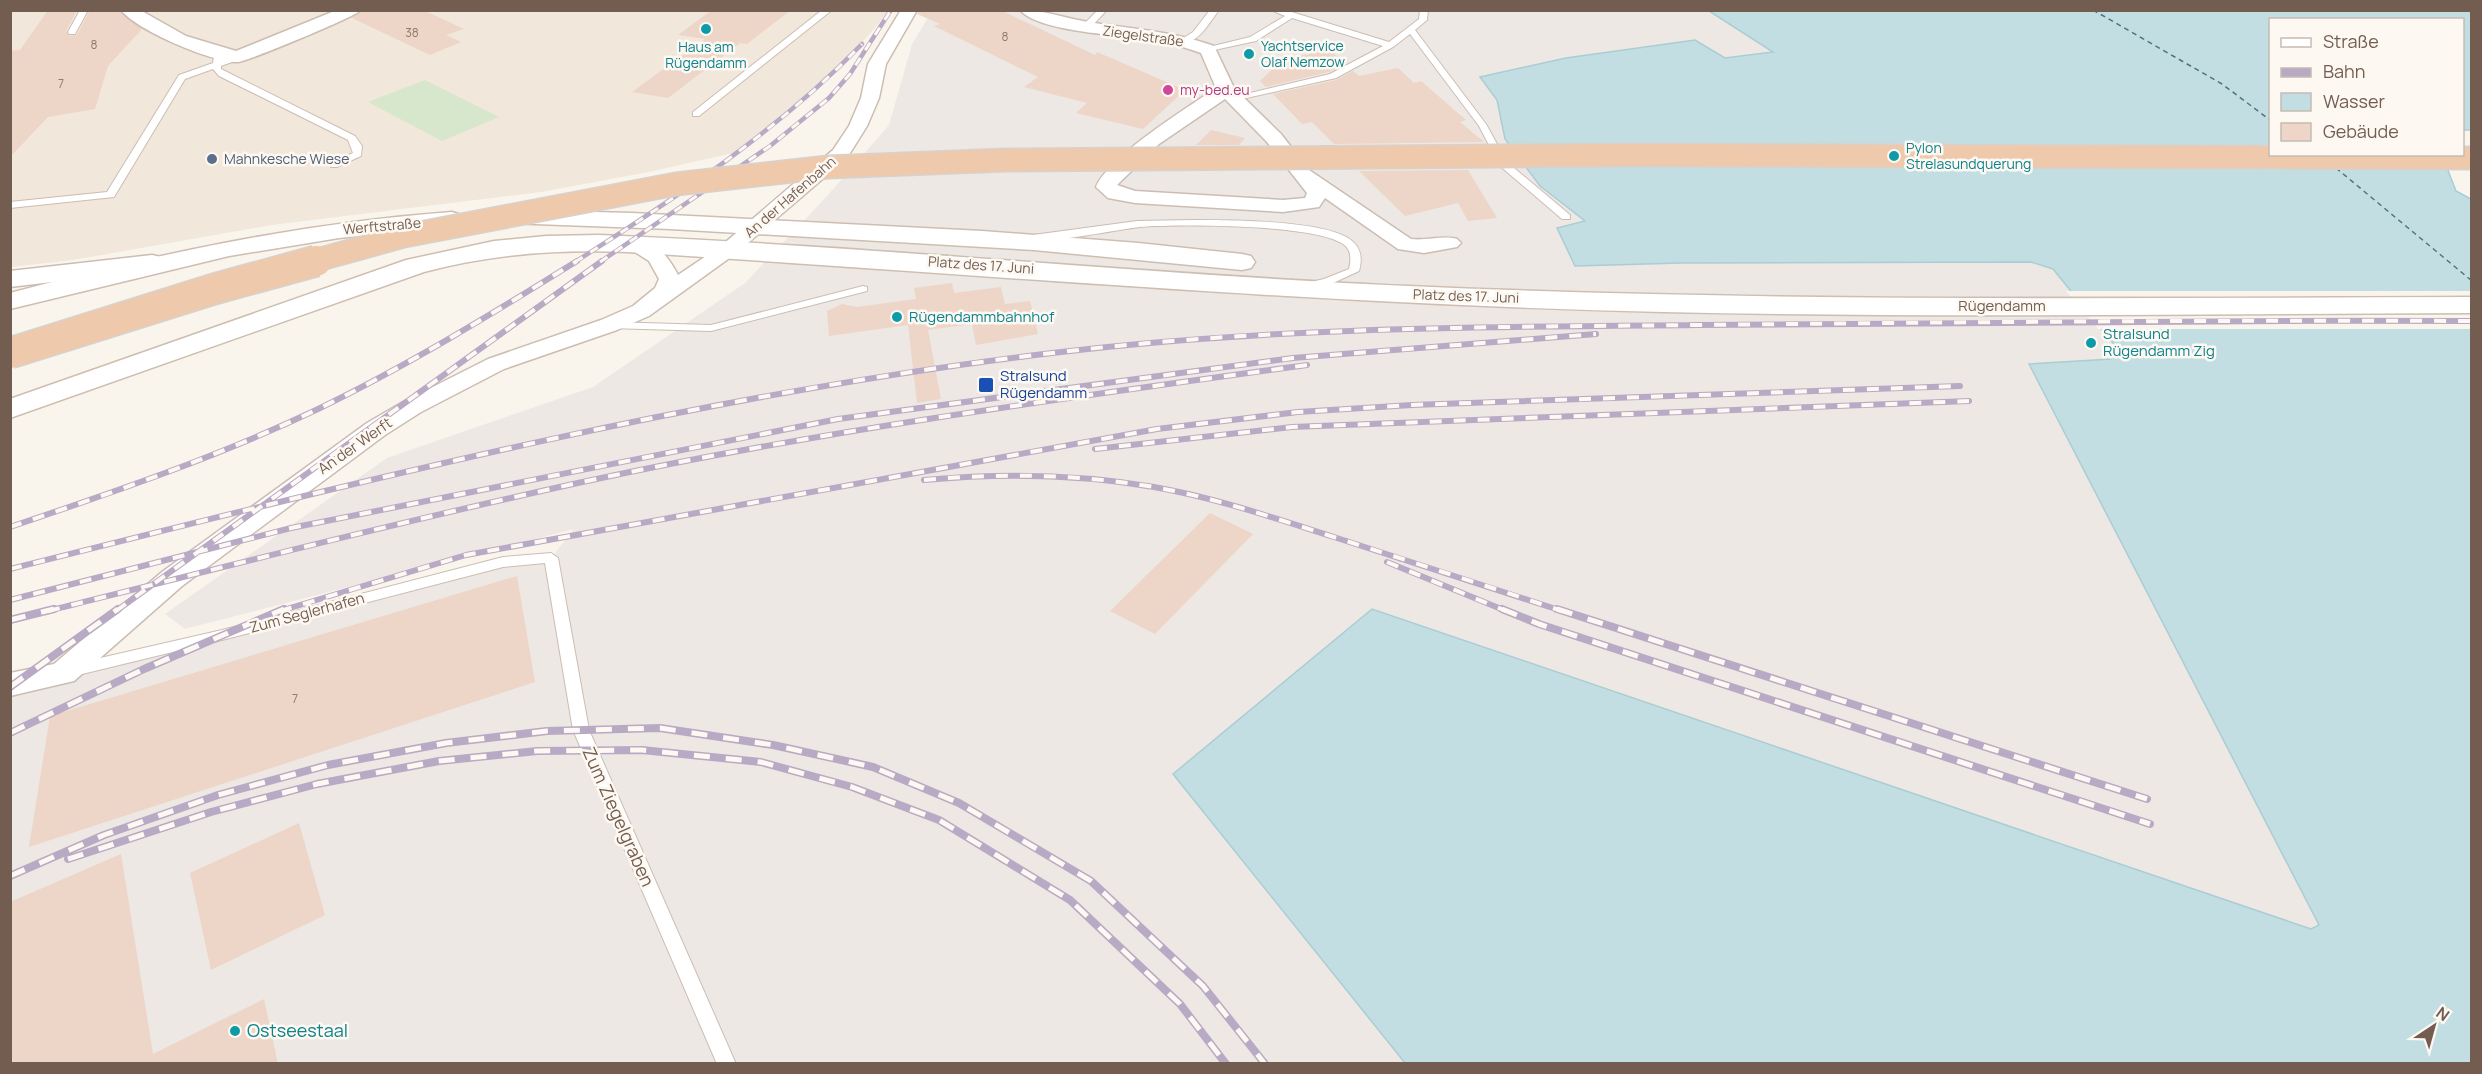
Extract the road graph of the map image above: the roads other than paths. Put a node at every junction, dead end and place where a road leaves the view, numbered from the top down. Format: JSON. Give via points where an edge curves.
{"nodes":[{"id":1,"x":84,"y":10,"type":"edge"},
{"id":2,"x":129,"y":10,"type":"edge"},
{"id":3,"x":352,"y":10,"type":"edge"},
{"id":4,"x":828,"y":10,"type":"edge"},
{"id":5,"x":909,"y":10,"type":"edge"},
{"id":6,"x":1028,"y":10,"type":"edge"},
{"id":7,"x":1103,"y":10,"type":"edge"},
{"id":8,"x":1215,"y":10,"type":"edge"},
{"id":9,"x":1275,"y":10,"type":"edge"},
{"id":10,"x":1424,"y":10,"type":"edge"},
{"id":11,"x":1291,"y":15,"type":"junction"},
{"id":12,"x":1085,"y":28,"type":"junction"},
{"id":13,"x":1410,"y":29,"type":"junction"},
{"id":14,"x":72,"y":32,"type":"dead end"},
{"id":15,"x":1185,"y":41,"type":"junction"},
{"id":16,"x":1390,"y":45,"type":"junction"},
{"id":17,"x":1205,"y":49,"type":"junction"},
{"id":18,"x":217,"y":58,"type":"junction"},
{"id":19,"x":1231,"y":95,"type":"junction"},
{"id":20,"x":696,"y":114,"type":"dead end"},
{"id":21,"x":2472,"y":158,"type":"edge"},
{"id":22,"x":334,"y":165,"type":"dead end"},
{"id":23,"x":1305,"y":175,"type":"junction"},
{"id":24,"x":10,"y":205,"type":"edge"},
{"id":25,"x":1566,"y":217,"type":"dead end"},
{"id":26,"x":756,"y":227,"type":"junction"},
{"id":27,"x":990,"y":240,"type":"junction"},
{"id":28,"x":1450,"y":243,"type":"dead end"},
{"id":29,"x":635,"y":245,"type":"junction"},
{"id":30,"x":728,"y":250,"type":"junction"},
{"id":31,"x":152,"y":262,"type":"junction"},
{"id":32,"x":1341,"y":277,"type":"junction"},
{"id":33,"x":10,"y":279,"type":"edge"},
{"id":34,"x":1288,"y":286,"type":"junction"},
{"id":35,"x":863,"y":289,"type":"dead end"},
{"id":36,"x":1533,"y":298,"type":"junction"},
{"id":37,"x":10,"y":301,"type":"edge"},
{"id":38,"x":2472,"y":305,"type":"edge"},
{"id":39,"x":641,"y":311,"type":"junction"},
{"id":40,"x":609,"y":326,"type":"junction"},
{"id":41,"x":10,"y":353,"type":"edge"},
{"id":42,"x":10,"y":409,"type":"edge"},
{"id":43,"x":551,"y":558,"type":"joint"},
{"id":44,"x":63,"y":673,"type":"junction"},
{"id":45,"x":10,"y":685,"type":"edge"},
{"id":46,"x":727,"y":1064,"type":"edge"}],
"edges":[{"from":1,"to":14,"type":"lane"},
{"from":2,"to":18,"type":"street","via":[[144,22]]},
{"from":3,"to":18,"type":"street","via":[[237,57]]},
{"from":4,"to":20,"type":"lane"},
{"from":5,"to":26,"type":"street","name":"An der Hafenbahn","via":[[877,64],[870,98],[840,154]]},
{"from":6,"to":12,"type":"street","name":"Ziegelstraße"},
{"from":7,"to":12,"type":"lane"},
{"from":8,"to":15,"type":"lane","via":[[1196,34]]},
{"from":9,"to":11,"type":"lane"},
{"from":10,"to":13,"type":"lane","via":[[1423,20]]},
{"from":11,"to":16,"type":"lane"},
{"from":11,"to":17,"type":"lane","via":[[1253,39]]},
{"from":12,"to":15,"type":"street","name":"Ziegelstraße"},
{"from":13,"to":16,"type":"lane"},
{"from":13,"to":25,"type":"lane","via":[[1483,126],[1503,164]]},
{"from":15,"to":17,"type":"street","name":"Ziegelstraße"},
{"from":16,"to":19,"type":"lane","via":[[1333,76]]},
{"from":17,"to":19,"type":"street"},
{"from":18,"to":22,"type":"lane","via":[[217,70],[222,74],[352,138],[358,154]]},
{"from":18,"to":24,"type":"lane","via":[[182,77],[110,195]]},
{"from":19,"to":23,"type":"street"},
{"from":19,"to":23,"type":"street","via":[[1152,140],[1106,187],[1115,194],[1135,197],[1299,206],[1312,203],[1317,193]]},
{"from":21,"to":41,"type":"highway","bridge":true,"via":[[1620,155],[1006,160],[828,167],[676,184],[404,236],[214,288]]},
{"from":23,"to":28,"type":"street","via":[[1405,245]]},
{"from":26,"to":27,"type":"main road","name":"Platz des 17. Juni"},
{"from":26,"to":30,"type":"street","name":"An der Hafenbahn"},
{"from":26,"to":31,"type":"main road","name":"Werftstraße","via":[[561,217],[442,220],[323,232]]},
{"from":27,"to":32,"type":"main road","name":"Platz des 17. Juni","via":[[1166,252]]},
{"from":27,"to":32,"type":"lane","via":[[1154,223],[1308,229],[1331,234],[1354,250],[1354,271]]},
{"from":29,"to":30,"type":"main road"},
{"from":29,"to":39,"type":"street","via":[[658,257],[670,279],[665,291]]},
{"from":29,"to":42,"type":"main road","via":[[541,243],[458,254],[361,284]]},
{"from":30,"to":34,"type":"main road","name":"Platz des 17. Juni"},
{"from":30,"to":39,"type":"street","name":"An der Werft"},
{"from":31,"to":33,"type":"main road","name":"Werftstraße"},
{"from":31,"to":37,"type":"main road"},
{"from":32,"to":34,"type":"lane"},
{"from":32,"to":36,"type":"main road","name":"Platz des 17. Juni"},
{"from":34,"to":36,"type":"main road","name":"Platz des 17. Juni"},
{"from":35,"to":40,"type":"lane","via":[[711,328]]},
{"from":36,"to":38,"type":"main road","name":"Rügendamm","via":[[1663,304]]},
{"from":39,"to":40,"type":"street","name":"An der Werft"},
{"from":40,"to":44,"type":"street","name":"An der Werft","via":[[496,364],[376,429],[172,579]]},
{"from":43,"to":44,"type":"lane","name":"Zum Seglerhafen","via":[[502,562]]},
{"from":43,"to":46,"type":"lane","name":"Zum Ziegelgraben","via":[[581,730]]},
{"from":44,"to":45,"type":"street","name":"An der Werft"}]}
